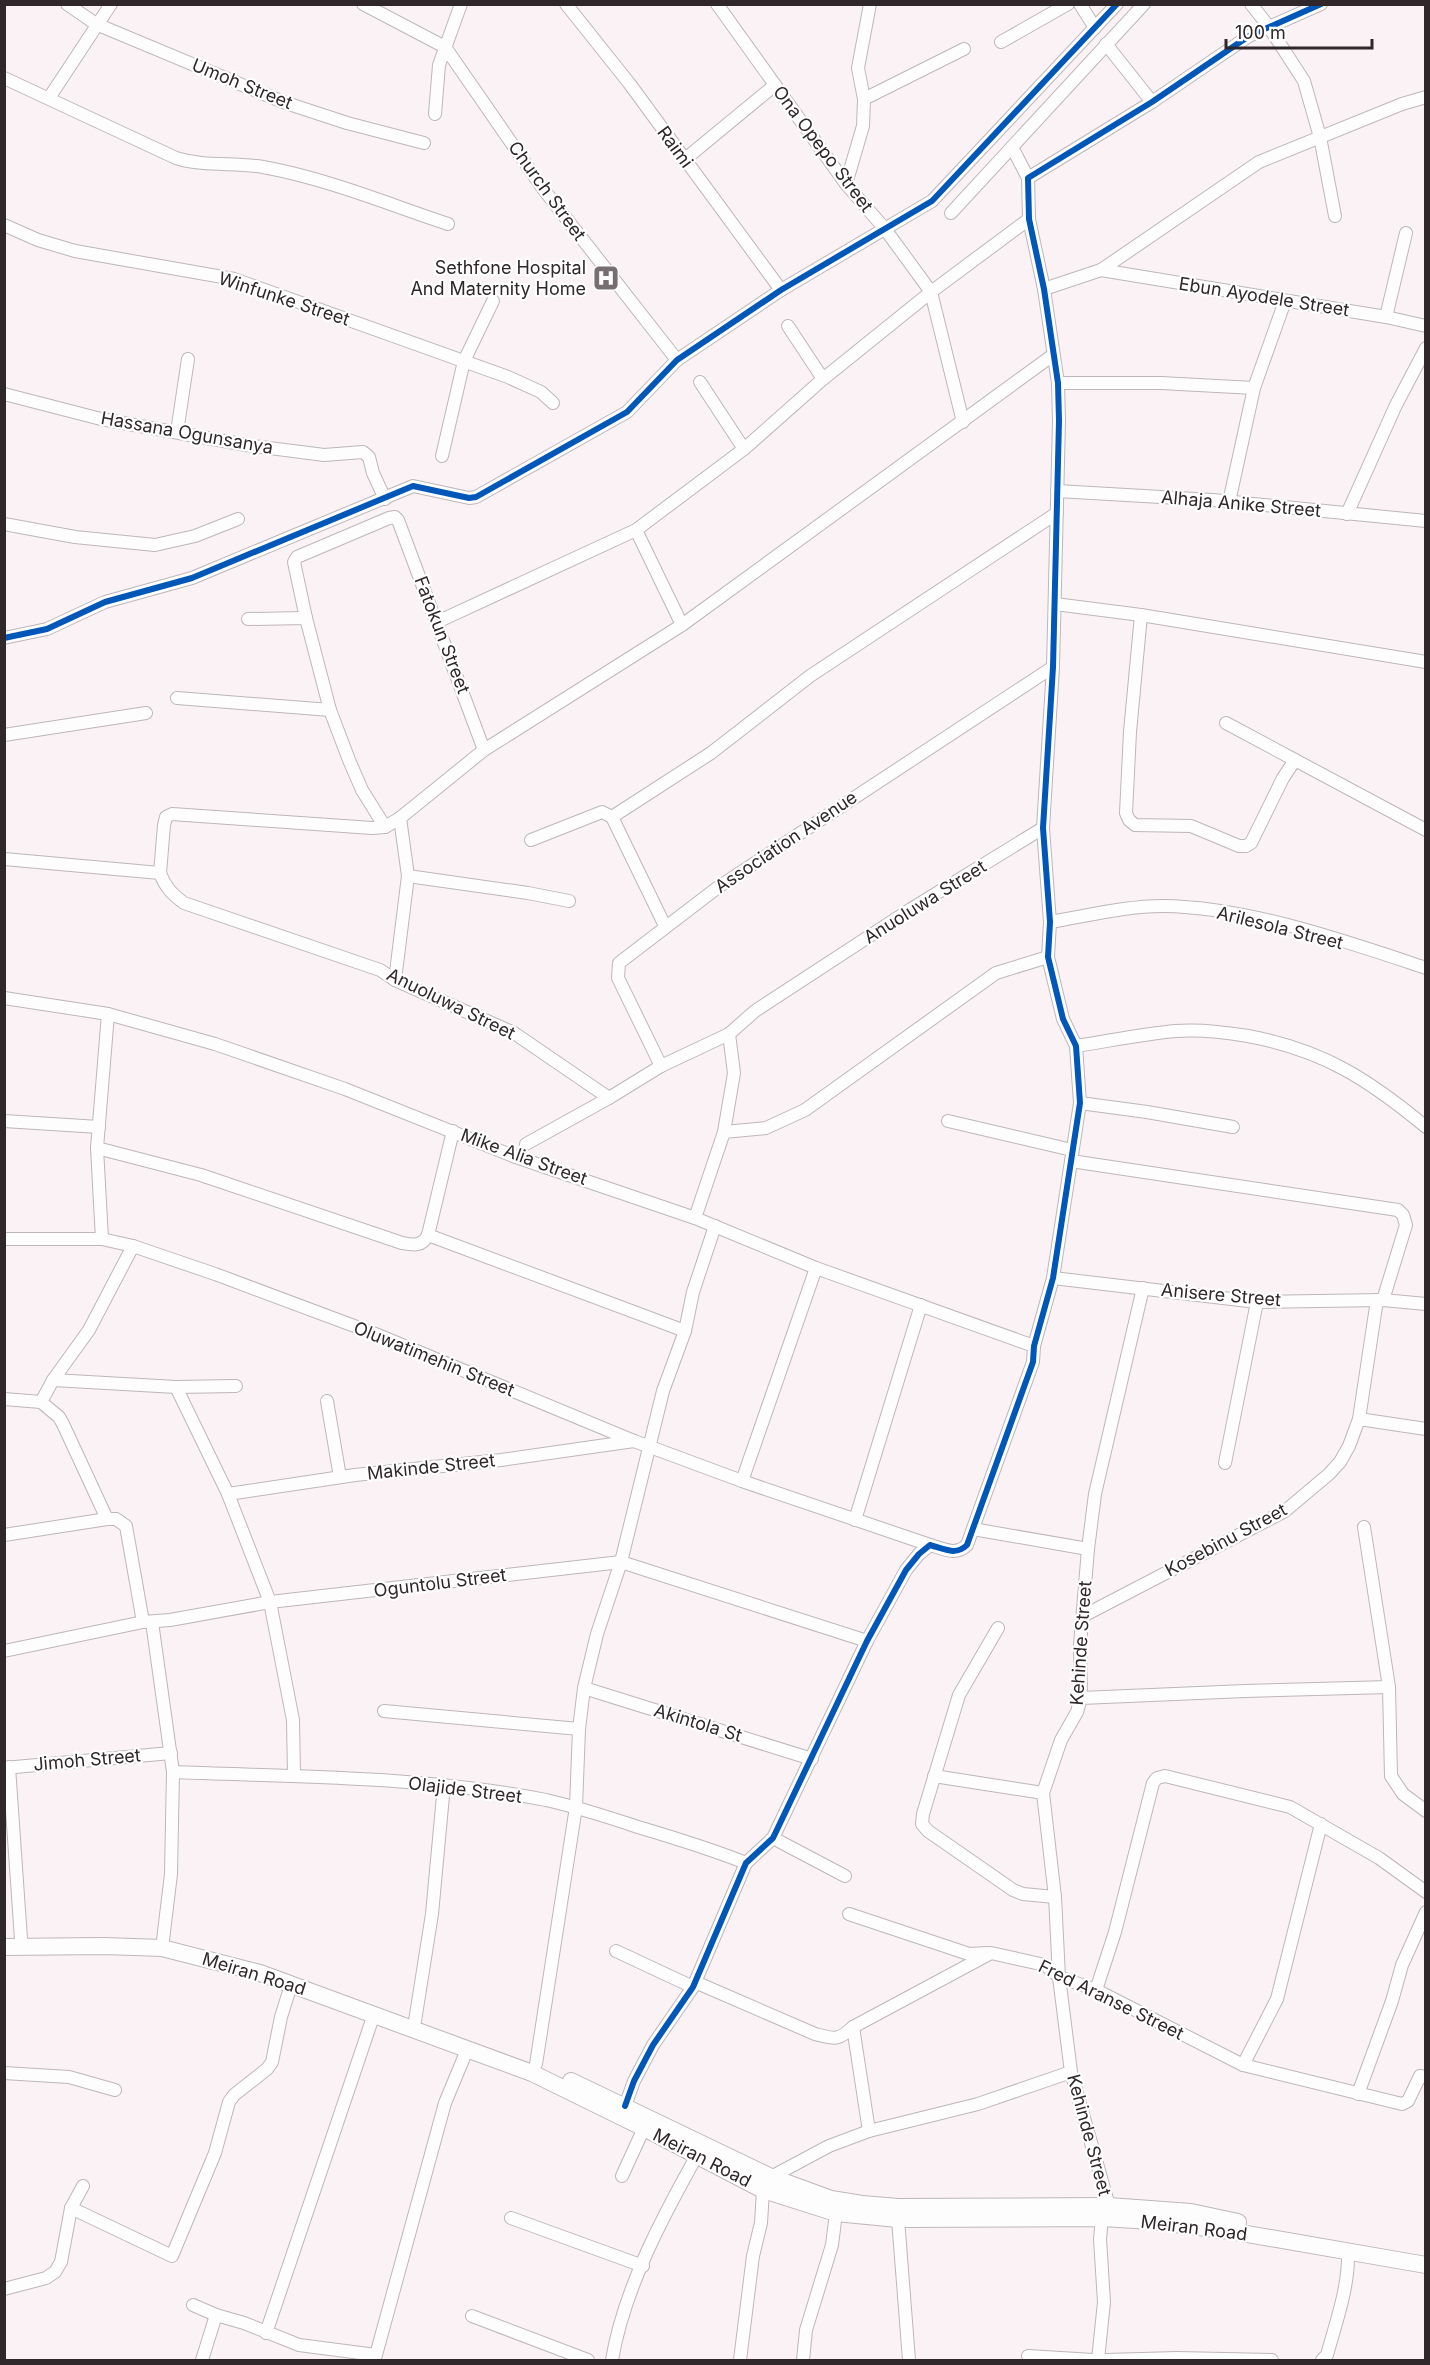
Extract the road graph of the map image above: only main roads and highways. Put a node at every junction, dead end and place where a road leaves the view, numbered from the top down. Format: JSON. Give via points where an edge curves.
{"nodes":[{"id":1,"x":13,"y":1939,"type":"edge"},
{"id":2,"x":162,"y":1944,"type":"junction"},
{"id":3,"x":4,"y":1947,"type":"edge"},
{"id":4,"x":209,"y":1953,"type":"junction"},
{"id":5,"x":700,"y":2150,"type":"junction"},
{"id":6,"x":767,"y":2183,"type":"junction"},
{"id":7,"x":1105,"y":2212,"type":"junction"},
{"id":8,"x":1425,"y":2256,"type":"edge"},
{"id":9,"x":1425,"y":2265,"type":"edge"}],
"edges":[{"from":1,"to":2,"type":"main road","name":"Meiran Road","via":[[122,1937]]},
{"from":2,"to":3,"type":"main road","name":"Meiran Road"},
{"from":2,"to":4,"type":"main road","name":"Meiran Road"},
{"from":4,"to":5,"type":"main road","name":"Meiran Road","via":[[531,2073],[644,2128]]},
{"from":4,"to":5,"type":"main road","name":"Meiran Road","via":[[296,1976],[536,2064],[625,2106]]},
{"from":5,"to":6,"type":"main road","name":"Meiran Road"},
{"from":6,"to":7,"type":"main road","name":"Meiran Road","via":[[862,2204]]},
{"from":6,"to":7,"type":"main road","name":"Meiran Road","via":[[836,2213],[898,2219]]},
{"from":7,"to":8,"type":"main road","name":"Meiran Road","via":[[1191,2212]]},
{"from":7,"to":9,"type":"main road","name":"Meiran Road"}]}
